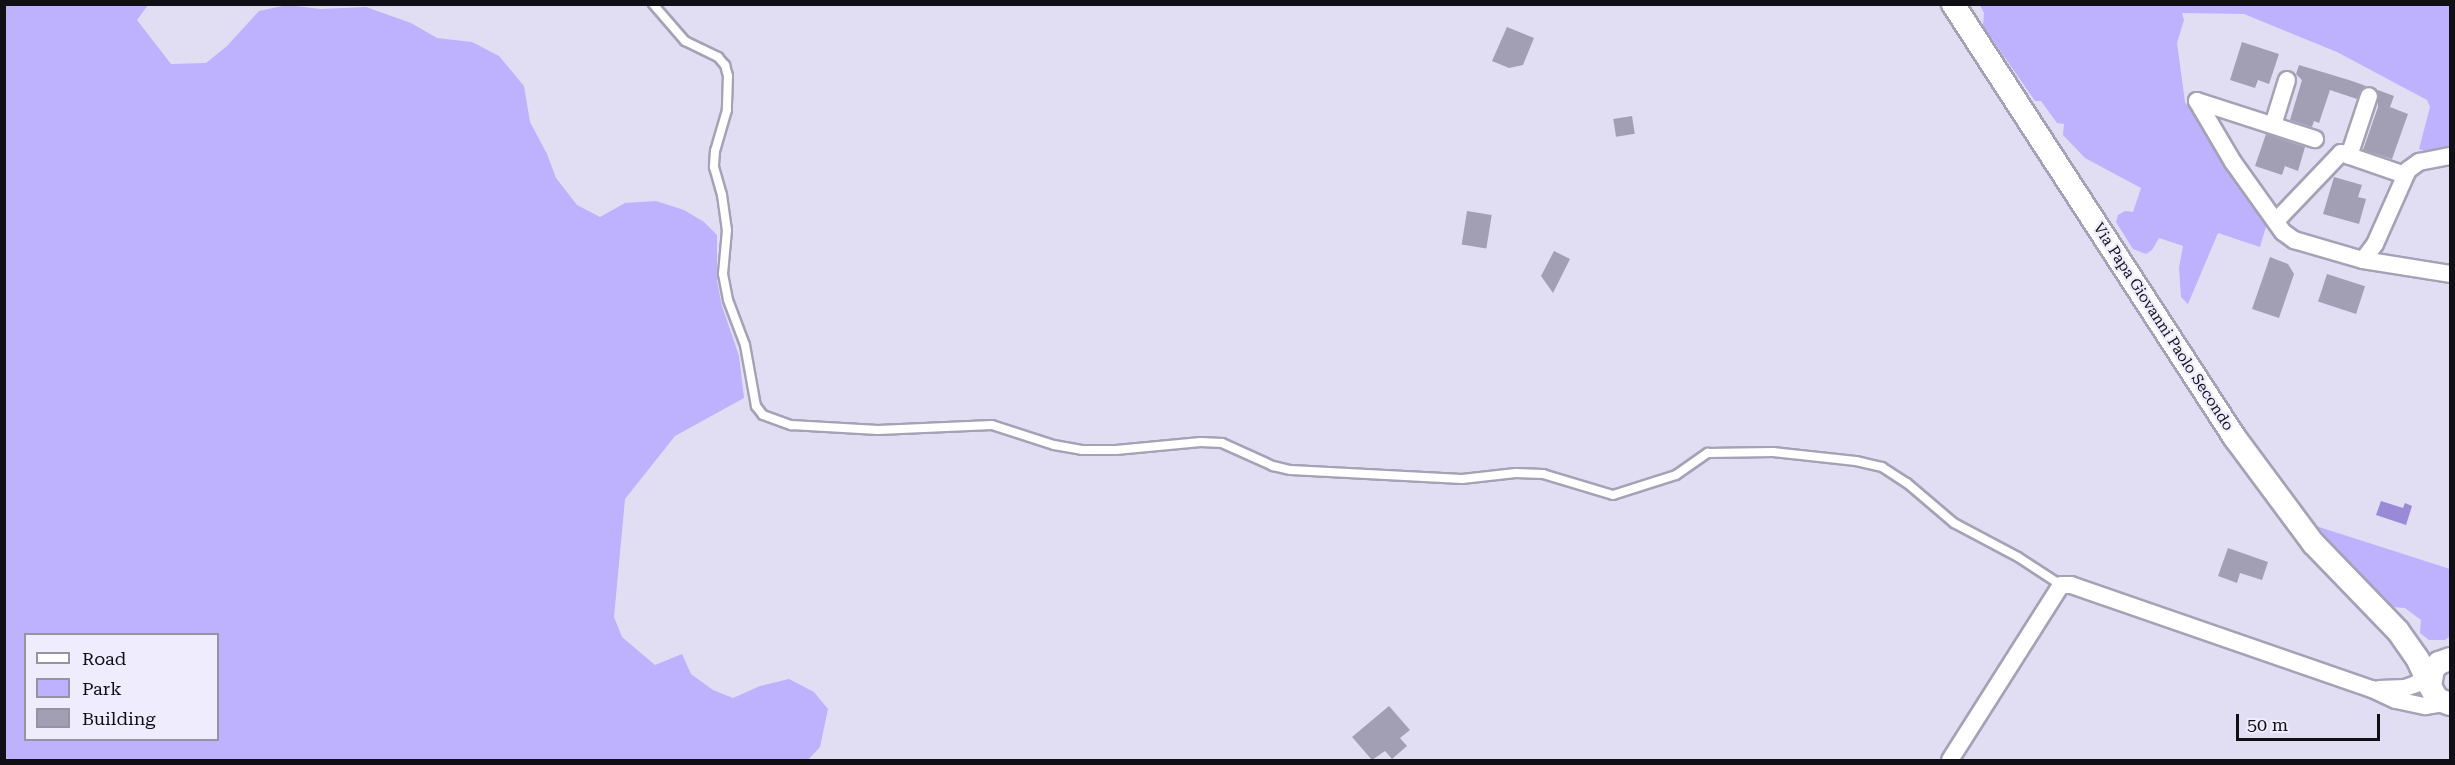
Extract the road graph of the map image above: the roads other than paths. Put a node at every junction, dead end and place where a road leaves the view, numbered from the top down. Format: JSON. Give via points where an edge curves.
{"nodes":[{"id":1,"x":653,"y":4,"type":"edge"},
{"id":2,"x":1953,"y":4,"type":"edge"},
{"id":3,"x":2287,"y":80,"type":"dead end"},
{"id":4,"x":2369,"y":96,"type":"dead end"},
{"id":5,"x":2273,"y":125,"type":"junction"},
{"id":6,"x":2315,"y":139,"type":"dead end"},
{"id":7,"x":2349,"y":156,"type":"junction"},
{"id":8,"x":2451,"y":156,"type":"edge"},
{"id":9,"x":2405,"y":175,"type":"junction"},
{"id":10,"x":2276,"y":221,"type":"junction"},
{"id":11,"x":2363,"y":260,"type":"junction"},
{"id":12,"x":2451,"y":274,"type":"edge"},
{"id":13,"x":2061,"y":585,"type":"junction"},
{"id":14,"x":2441,"y":677,"type":"edge"},
{"id":15,"x":2372,"y":689,"type":"junction"},
{"id":16,"x":1950,"y":760,"type":"edge"}],
"edges":[{"from":1,"to":13,"type":"lane","via":[[685,41],[718,57],[728,76],[727,110],[714,167],[727,230],[723,274],[728,300],[746,345],[756,406],[763,415],[791,425],[878,430],[992,424],[1082,450],[1222,443],[1291,470],[1461,479],[1543,474],[1613,495],[1676,475],[1708,453],[1773,452],[1856,461],[1882,466],[1954,523]]},
{"from":2,"to":14,"type":"main road","name":"Via Papa Giovanni Paolo Secondo","via":[[2273,492],[2313,543],[2398,631],[2418,660]]},
{"from":3,"to":5,"type":"street"},
{"from":4,"to":7,"type":"street"},
{"from":5,"to":6,"type":"street"},
{"from":5,"to":10,"type":"street","via":[[2198,101],[2233,162]]},
{"from":7,"to":9,"type":"street"},
{"from":7,"to":10,"type":"street","via":[[2341,153]]},
{"from":8,"to":9,"type":"street","via":[[2419,162]]},
{"from":9,"to":11,"type":"street","via":[[2375,244]]},
{"from":10,"to":11,"type":"street","via":[[2294,240]]},
{"from":11,"to":12,"type":"street"},
{"from":13,"to":15,"type":"street","via":[[2071,585]]},
{"from":13,"to":16,"type":"street"},
{"from":14,"to":15,"type":"street","via":[[2405,688]]},
{"from":14,"to":15,"type":"street","via":[[2418,705]]}]}
